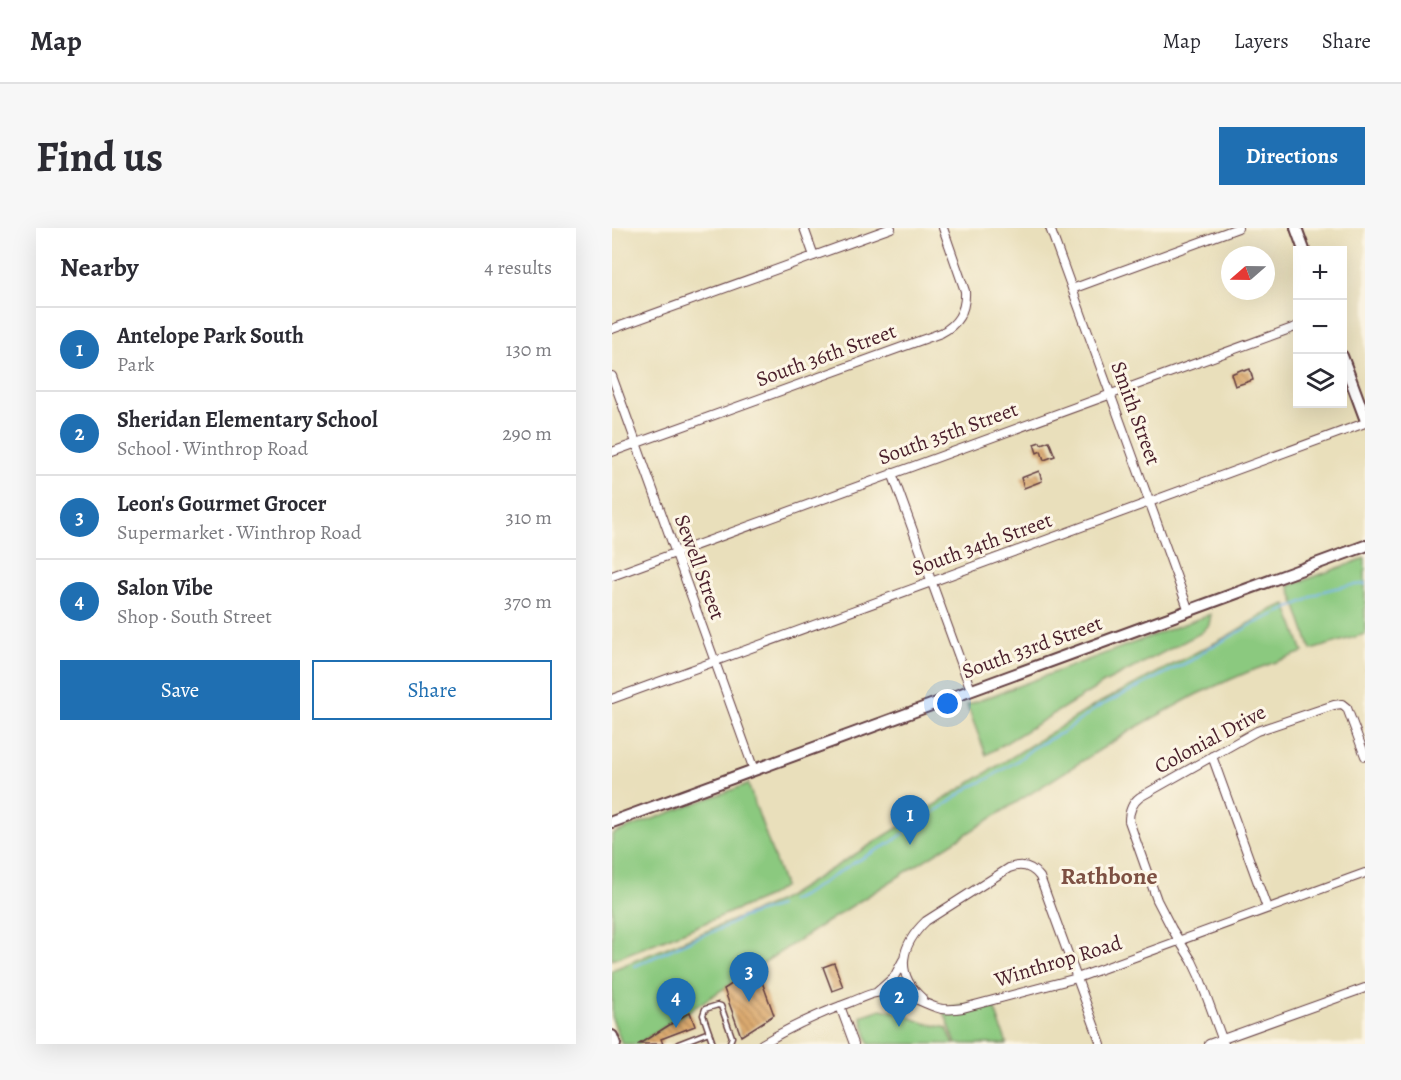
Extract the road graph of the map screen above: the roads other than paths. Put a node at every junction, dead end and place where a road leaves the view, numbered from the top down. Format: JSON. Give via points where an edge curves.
{"nodes":[{"id":1,"x":804,"y":228,"type":"edge"},
{"id":2,"x":891,"y":228,"type":"edge"},
{"id":3,"x":943,"y":228,"type":"edge"},
{"id":4,"x":1050,"y":228,"type":"edge"},
{"id":5,"x":1239,"y":228,"type":"edge"},
{"id":6,"x":1296,"y":228,"type":"edge"},
{"id":7,"x":1303,"y":246,"type":"edge"},
{"id":8,"x":814,"y":256,"type":"junction"},
{"id":9,"x":1072,"y":289,"type":"junction"},
{"id":10,"x":1293,"y":328,"type":"edge"},
{"id":11,"x":612,"y":329,"type":"edge"},
{"id":12,"x":1347,"y":369,"type":"edge"},
{"id":13,"x":612,"y":376,"type":"edge"},
{"id":14,"x":1110,"y":394,"type":"junction"},
{"id":15,"x":1365,"y":418,"type":"edge"},
{"id":16,"x":1365,"y":423,"type":"edge"},
{"id":17,"x":636,"y":444,"type":"junction"},
{"id":18,"x":612,"y":452,"type":"edge"},
{"id":19,"x":892,"y":473,"type":"junction"},
{"id":20,"x":1149,"y":502,"type":"junction"},
{"id":21,"x":1365,"y":546,"type":"edge"},
{"id":22,"x":676,"y":552,"type":"junction"},
{"id":23,"x":612,"y":576,"type":"edge"},
{"id":24,"x":932,"y":582,"type":"junction"},
{"id":25,"x":1189,"y":611,"type":"junction"},
{"id":26,"x":715,"y":661,"type":"junction"},
{"id":27,"x":971,"y":690,"type":"junction"},
{"id":28,"x":612,"y":699,"type":"edge"},
{"id":29,"x":1212,"y":756,"type":"junction"},
{"id":30,"x":1365,"y":756,"type":"edge"},
{"id":31,"x":754,"y":770,"type":"junction"},
{"id":32,"x":612,"y":822,"type":"edge"},
{"id":33,"x":1365,"y":873,"type":"edge"},
{"id":34,"x":1267,"y":908,"type":"junction"},
{"id":35,"x":1179,"y":940,"type":"junction"},
{"id":36,"x":904,"y":958,"type":"junction"},
{"id":37,"x":1077,"y":978,"type":"junction"},
{"id":38,"x":1365,"y":988,"type":"edge"},
{"id":39,"x":875,"y":993,"type":"junction"},
{"id":40,"x":927,"y":1003,"type":"junction"},
{"id":41,"x":840,"y":1006,"type":"junction"},
{"id":42,"x":709,"y":1032,"type":"junction"},
{"id":43,"x":612,"y":1036,"type":"edge"},
{"id":44,"x":729,"y":1042,"type":"dead end"},
{"id":45,"x":1223,"y":1042,"type":"edge"},
{"id":46,"x":615,"y":1044,"type":"edge"},
{"id":47,"x":678,"y":1044,"type":"edge"},
{"id":48,"x":713,"y":1044,"type":"edge"},
{"id":49,"x":762,"y":1044,"type":"edge"},
{"id":50,"x":854,"y":1044,"type":"edge"},
{"id":51,"x":1101,"y":1044,"type":"edge"},
{"id":52,"x":1209,"y":1044,"type":"edge"}],
"edges":[{"from":1,"to":8,"type":"street"},
{"from":2,"to":8,"type":"street"},
{"from":3,"to":17,"type":"street","name":"South 36th Street","via":[[965,291],[963,310],[950,328]]},
{"from":4,"to":9,"type":"street","name":"Smith Street"},
{"from":5,"to":9,"type":"street"},
{"from":6,"to":7,"type":"main road"},
{"from":8,"to":11,"type":"street"},
{"from":9,"to":14,"type":"street","name":"Smith Street"},
{"from":10,"to":14,"type":"street","name":"South 35th Street"},
{"from":12,"to":15,"type":"main road"},
{"from":13,"to":17,"type":"street","name":"Sewell Street"},
{"from":14,"to":19,"type":"street","name":"South 35th Street"},
{"from":14,"to":20,"type":"street","name":"Smith Street"},
{"from":16,"to":20,"type":"street","name":"South 34th Street"},
{"from":17,"to":18,"type":"street","name":"South 36th Street"},
{"from":17,"to":22,"type":"street","name":"Sewell Street"},
{"from":19,"to":22,"type":"street","name":"South 35th Street"},
{"from":19,"to":24,"type":"street"},
{"from":20,"to":24,"type":"street","name":"South 34th Street"},
{"from":20,"to":25,"type":"street","name":"Smith Street"},
{"from":21,"to":25,"type":"main road","name":"South 33rd Street"},
{"from":22,"to":23,"type":"street","name":"South 35th Street"},
{"from":22,"to":26,"type":"street","name":"Sewell Street"},
{"from":24,"to":26,"type":"street","name":"South 34th Street"},
{"from":24,"to":27,"type":"street"},
{"from":25,"to":27,"type":"main road","name":"South 33rd Street"},
{"from":26,"to":28,"type":"street","name":"South 34th Street"},
{"from":26,"to":31,"type":"street","name":"Sewell Street"},
{"from":27,"to":31,"type":"main road","name":"South 33rd Street"},
{"from":29,"to":30,"type":"street","name":"Colonial Drive","via":[[1257,731],[1342,704]]},
{"from":29,"to":34,"type":"street"},
{"from":29,"to":35,"type":"street","name":"Colonial Drive","via":[[1140,797],[1130,811],[1130,821],[1158,900]]},
{"from":31,"to":32,"type":"main road","name":"South 33rd Street"},
{"from":33,"to":34,"type":"street","name":"Winthrop Road"},
{"from":34,"to":35,"type":"street","name":"Winthrop Road"},
{"from":35,"to":37,"type":"street","name":"Winthrop Road"},
{"from":35,"to":45,"type":"street","via":[[1199,976]]},
{"from":36,"to":37,"type":"street","via":[[908,942],[926,921],[1009,868],[1025,866],[1040,877]]},
{"from":36,"to":39,"type":"street","via":[[894,977]]},
{"from":36,"to":40,"type":"street","via":[[908,981]]},
{"from":37,"to":40,"type":"street","name":"Winthrop Road","via":[[963,1008],[943,1009]]},
{"from":37,"to":51,"type":"street"},
{"from":38,"to":45,"type":"street"},
{"from":39,"to":40,"type":"street","name":"Winthrop Road","via":[[891,992]]},
{"from":39,"to":41,"type":"street","name":"Winthrop Road"},
{"from":41,"to":49,"type":"street","name":"Winthrop Road"},
{"from":41,"to":50,"type":"street"},
{"from":42,"to":44,"type":"lane","via":[[703,1011],[721,1006],[732,1038]]},
{"from":42,"to":47,"type":"lane"},
{"from":42,"to":48,"type":"lane"},
{"from":43,"to":46,"type":"main road"},
{"from":45,"to":52,"type":"street"}]}
